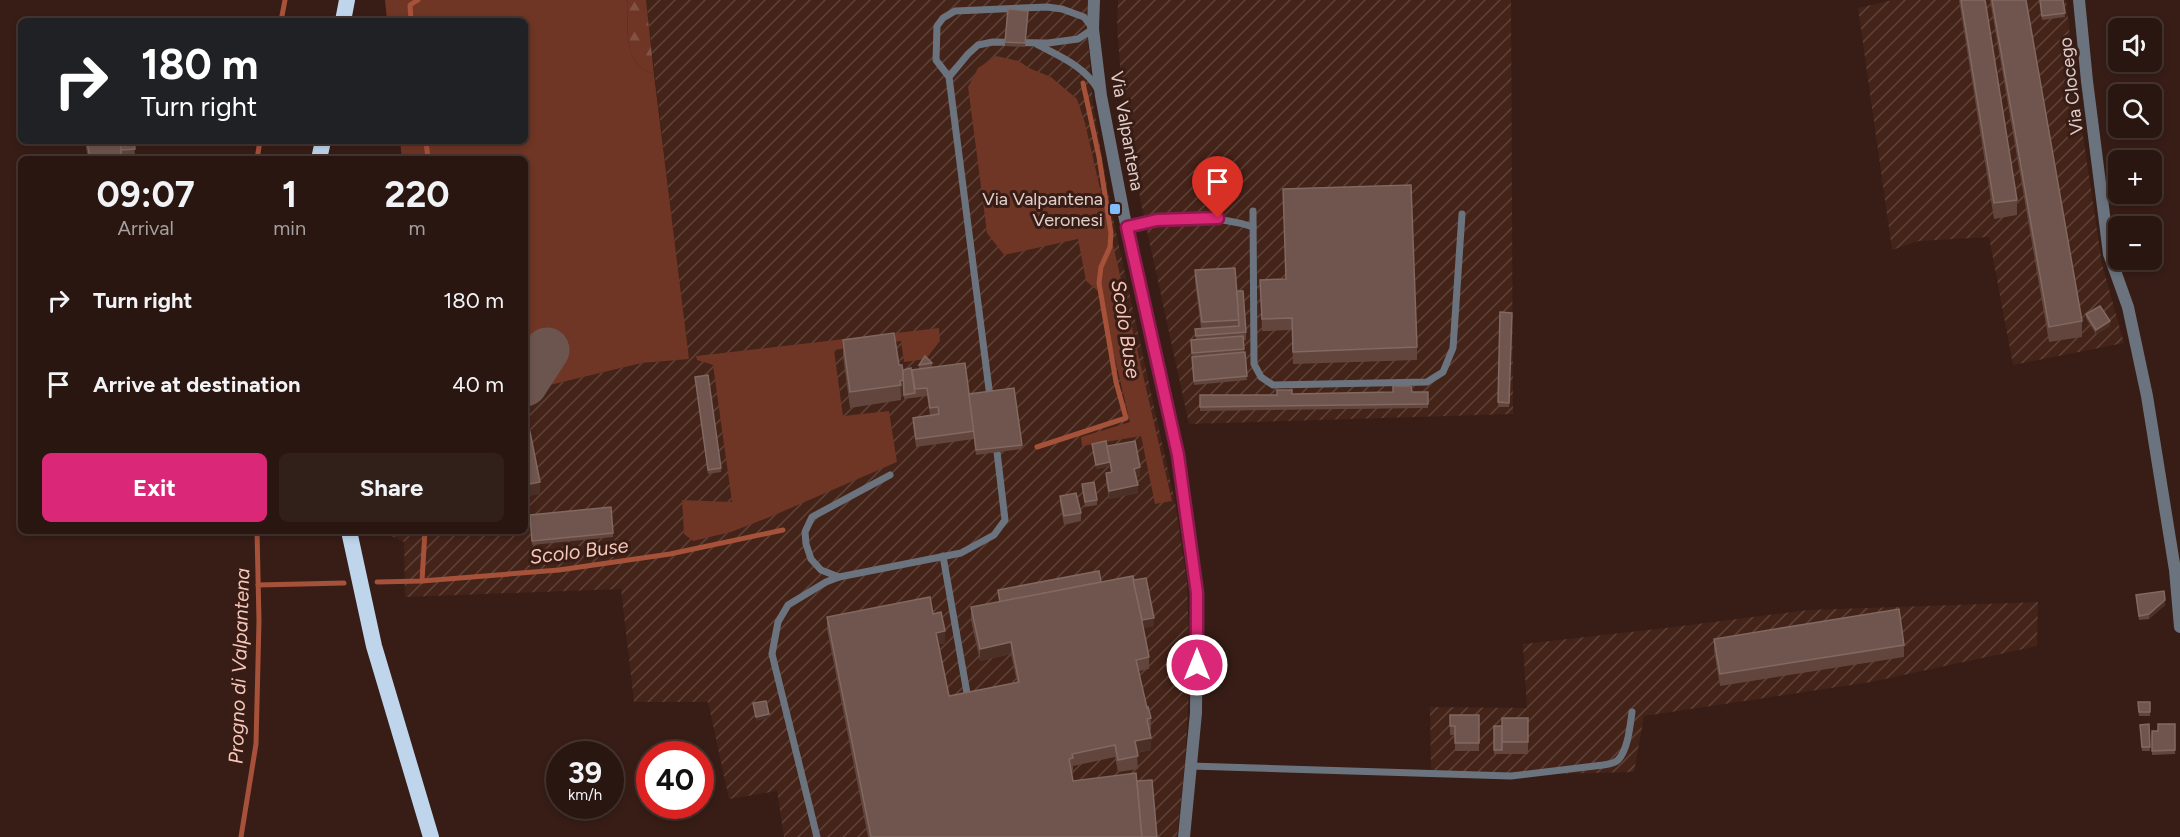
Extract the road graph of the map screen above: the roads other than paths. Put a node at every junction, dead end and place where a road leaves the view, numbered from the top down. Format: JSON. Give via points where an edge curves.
{"nodes":[{"id":1,"x":347,"y":0,"type":"edge"},
{"id":2,"x":1056,"y":0,"type":"edge"},
{"id":3,"x":1094,"y":0,"type":"edge"},
{"id":4,"x":2079,"y":0,"type":"edge"},
{"id":5,"x":1047,"y":7,"type":"junction"},
{"id":6,"x":344,"y":18,"type":"edge"},
{"id":7,"x":1093,"y":29,"type":"junction"},
{"id":8,"x":1035,"y":44,"type":"junction"},
{"id":9,"x":949,"y":77,"type":"junction"},
{"id":10,"x":1101,"y":96,"type":"junction"},
{"id":11,"x":1253,"y":211,"type":"dead end"},
{"id":12,"x":1462,"y":214,"type":"dead end"},
{"id":13,"x":1127,"y":227,"type":"junction"},
{"id":14,"x":1252,"y":227,"type":"junction"},
{"id":15,"x":990,"y":397,"type":"edge"},
{"id":16,"x":997,"y":452,"type":"edge"},
{"id":17,"x":890,"y":475,"type":"dead end"},
{"id":18,"x":350,"y":534,"type":"edge"},
{"id":19,"x":943,"y":556,"type":"junction"},
{"id":20,"x":839,"y":577,"type":"junction"},
{"id":21,"x":2180,"y":627,"type":"edge"},
{"id":22,"x":969,"y":704,"type":"edge"},
{"id":23,"x":1632,"y":712,"type":"dead end"},
{"id":24,"x":1191,"y":766,"type":"junction"},
{"id":25,"x":431,"y":837,"type":"edge"},
{"id":26,"x":816,"y":837,"type":"edge"},
{"id":27,"x":1184,"y":837,"type":"edge"}],
"edges":[{"from":1,"to":6,"type":"highway"},
{"from":2,"to":5,"type":"lane"},
{"from":3,"to":7,"type":"street","name":"Via Valpantena"},
{"from":4,"to":21,"type":"street","name":"Via Clocego","via":[[2109,254],[2128,307],[2147,396],[2175,570]]},
{"from":5,"to":7,"type":"lane","via":[[1084,17]]},
{"from":5,"to":9,"type":"lane","via":[[955,11],[943,18],[937,26],[936,60]]},
{"from":7,"to":8,"type":"lane","via":[[1078,39]]},
{"from":7,"to":10,"type":"street","name":"Via Valpantena"},
{"from":8,"to":9,"type":"lane","via":[[978,45]]},
{"from":8,"to":10,"type":"lane","via":[[1067,60],[1093,81]]},
{"from":9,"to":15,"type":"lane"},
{"from":10,"to":13,"type":"street","name":"Via Valpantena"},
{"from":11,"to":14,"type":"lane"},
{"from":12,"to":14,"type":"lane","via":[[1453,348],[1443,372],[1426,382],[1273,385],[1261,377],[1254,364]]},
{"from":13,"to":14,"type":"lane","via":[[1157,220],[1218,218]]},
{"from":13,"to":24,"type":"street","name":"Via Valpantena","via":[[1178,455],[1197,593],[1196,713]]},
{"from":16,"to":19,"type":"lane","via":[[1005,520],[994,535],[961,553]]},
{"from":17,"to":20,"type":"lane","via":[[812,517],[805,532],[811,560],[821,570]]},
{"from":18,"to":25,"type":"highway","via":[[374,646]]},
{"from":19,"to":20,"type":"lane"},
{"from":19,"to":22,"type":"lane"},
{"from":20,"to":26,"type":"lane","via":[[788,606],[778,622],[772,654]]},
{"from":23,"to":24,"type":"lane","via":[[1628,738],[1620,759],[1613,764],[1511,776]]},
{"from":24,"to":27,"type":"street","name":"Via Valpantena"}]}
